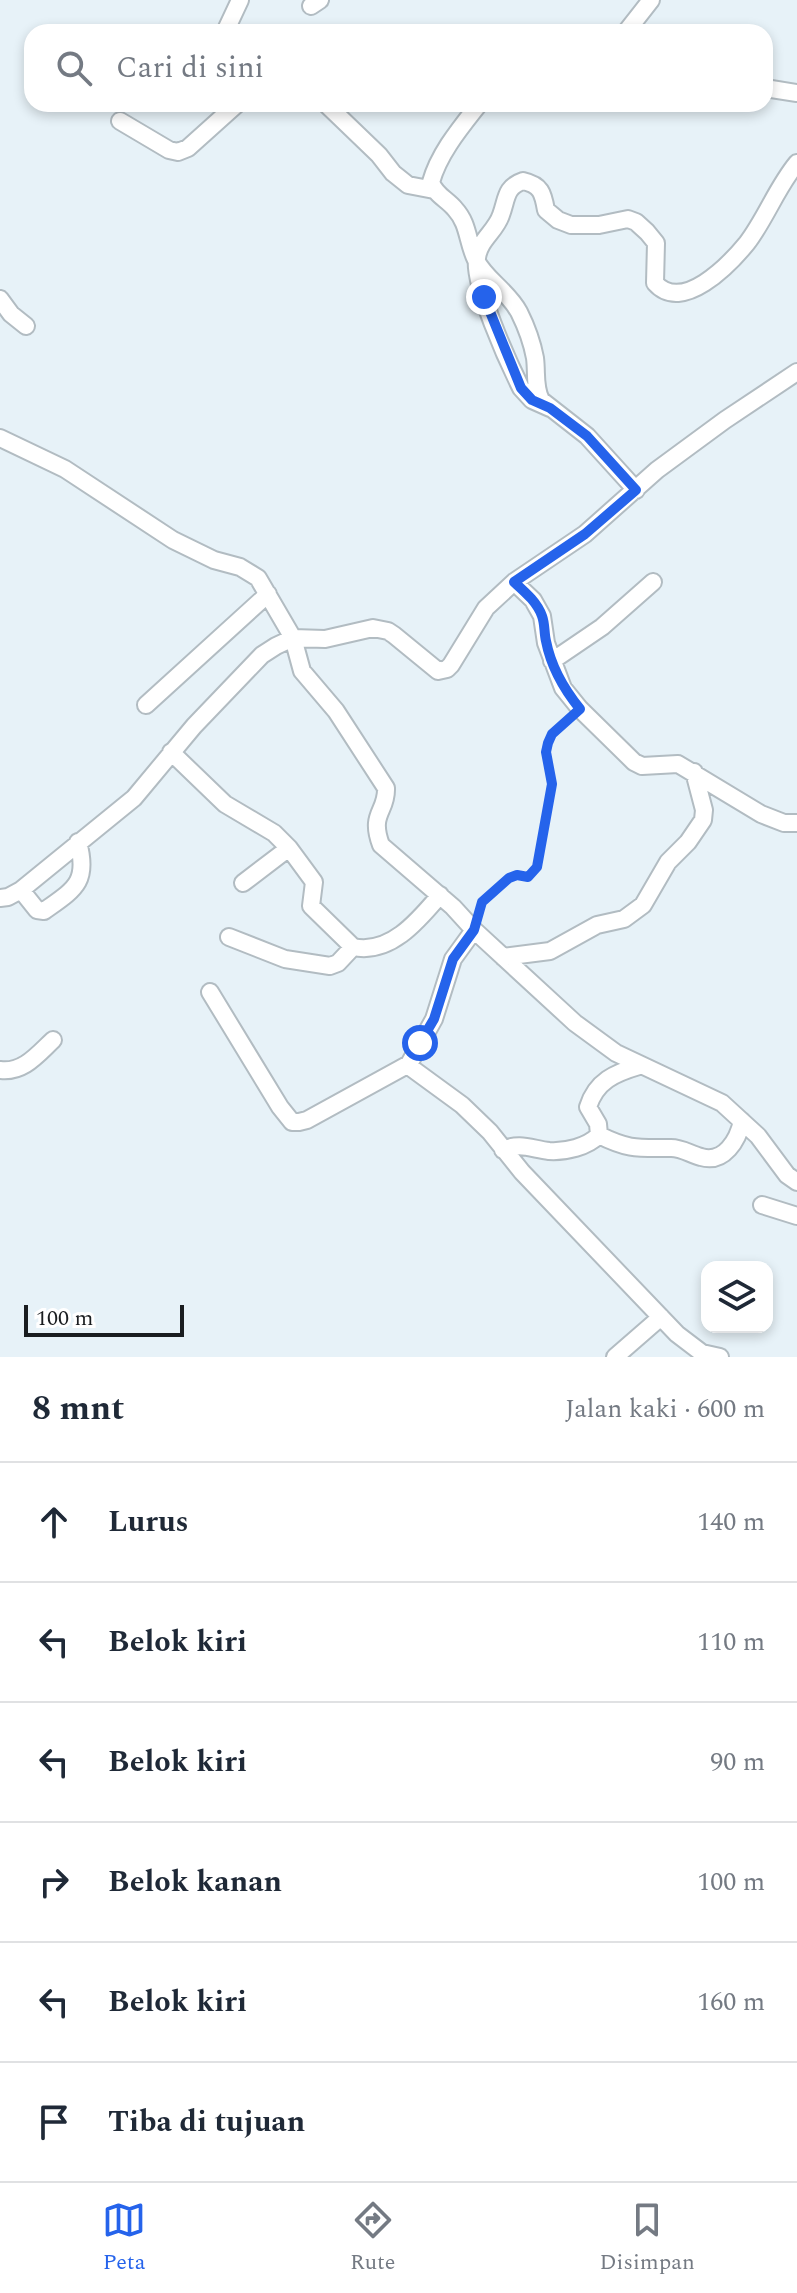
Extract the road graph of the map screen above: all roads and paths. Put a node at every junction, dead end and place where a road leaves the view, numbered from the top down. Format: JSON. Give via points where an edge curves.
{"nodes":[{"id":1,"x":240,"y":0,"type":"edge"},
{"id":2,"x":651,"y":0,"type":"edge"},
{"id":3,"x":229,"y":24,"type":"edge"},
{"id":4,"x":632,"y":24,"type":"edge"},
{"id":5,"x":773,"y":89,"type":"edge"},
{"id":6,"x":797,"y":93,"type":"edge"},
{"id":7,"x":228,"y":112,"type":"edge"},
{"id":8,"x":334,"y":112,"type":"edge"},
{"id":9,"x":473,"y":112,"type":"edge"},
{"id":10,"x":120,"y":121,"type":"dead end"},
{"id":11,"x":797,"y":163,"type":"edge"},
{"id":12,"x":434,"y":190,"type":"junction"},
{"id":13,"x":476,"y":261,"type":"junction"},
{"id":14,"x":0,"y":299,"type":"edge"},
{"id":15,"x":26,"y":326,"type":"dead end"},
{"id":16,"x":797,"y":372,"type":"edge"},
{"id":17,"x":550,"y":408,"type":"junction"},
{"id":18,"x":0,"y":438,"type":"edge"},
{"id":19,"x":636,"y":490,"type":"junction"},
{"id":20,"x":514,"y":582,"type":"junction"},
{"id":21,"x":653,"y":582,"type":"dead end"},
{"id":22,"x":268,"y":594,"type":"junction"},
{"id":23,"x":293,"y":638,"type":"junction"},
{"id":24,"x":552,"y":661,"type":"junction"},
{"id":25,"x":146,"y":705,"type":"dead end"},
{"id":26,"x":580,"y":709,"type":"junction"},
{"id":27,"x":171,"y":752,"type":"junction"},
{"id":28,"x":694,"y":772,"type":"junction"},
{"id":29,"x":797,"y":823,"type":"edge"},
{"id":30,"x":78,"y":842,"type":"junction"},
{"id":31,"x":289,"y":848,"type":"junction"},
{"id":32,"x":243,"y":883,"type":"dead end"},
{"id":33,"x":21,"y":890,"type":"junction"},
{"id":34,"x":440,"y":895,"type":"junction"},
{"id":35,"x":0,"y":898,"type":"edge"},
{"id":36,"x":474,"y":930,"type":"junction"},
{"id":37,"x":229,"y":937,"type":"dead end"},
{"id":38,"x":353,"y":947,"type":"junction"},
{"id":39,"x":503,"y":957,"type":"junction"},
{"id":40,"x":210,"y":992,"type":"dead end"},
{"id":41,"x":53,"y":1040,"type":"dead end"},
{"id":42,"x":409,"y":1064,"type":"junction"},
{"id":43,"x":639,"y":1066,"type":"junction"},
{"id":44,"x":0,"y":1070,"type":"edge"},
{"id":45,"x":742,"y":1121,"type":"junction"},
{"id":46,"x":599,"y":1135,"type":"junction"},
{"id":47,"x":503,"y":1150,"type":"junction"},
{"id":48,"x":797,"y":1182,"type":"edge"},
{"id":49,"x":762,"y":1205,"type":"dead end"},
{"id":50,"x":797,"y":1216,"type":"edge"},
{"id":51,"x":661,"y":1317,"type":"junction"},
{"id":52,"x":615,"y":1357,"type":"edge"},
{"id":53,"x":720,"y":1357,"type":"edge"}],
"edges":[{"from":1,"to":3,"type":"street"},
{"from":2,"to":4,"type":"street"},
{"from":5,"to":6,"type":"street"},
{"from":7,"to":10,"type":"street","via":[[178,152]]},
{"from":8,"to":12,"type":"street","via":[[408,185]]},
{"from":9,"to":12,"type":"street","via":[[435,171]]},
{"from":11,"to":13,"type":"street","via":[[745,244],[713,277],[682,294],[655,283],[656,243],[636,222],[571,225],[546,210],[540,188],[523,181],[509,189],[500,219],[481,243]]},
{"from":12,"to":13,"type":"street","via":[[462,219]]},
{"from":13,"to":17,"type":"street","via":[[519,313],[532,347],[537,391]]},
{"from":13,"to":17,"type":"street","via":[[484,297],[521,388]]},
{"from":14,"to":15,"type":"street"},
{"from":16,"to":19,"type":"street"},
{"from":17,"to":19,"type":"street","via":[[587,436]]},
{"from":18,"to":22,"type":"street","via":[[65,469],[173,540],[240,567],[258,578]]},
{"from":19,"to":20,"type":"street","via":[[585,534]]},
{"from":20,"to":23,"type":"street","via":[[486,608],[442,671],[388,631],[373,628],[325,639]]},
{"from":20,"to":24,"type":"street","via":[[542,616]]},
{"from":21,"to":24,"type":"street","via":[[602,627]]},
{"from":22,"to":23,"type":"street"},
{"from":22,"to":25,"type":"street"},
{"from":23,"to":27,"type":"street","via":[[262,655]]},
{"from":23,"to":34,"type":"street","via":[[302,671],[336,711],[386,788],[376,823],[381,845]]},
{"from":24,"to":26,"type":"street","via":[[563,688]]},
{"from":26,"to":28,"type":"street","via":[[634,762],[678,764]]},
{"from":26,"to":36,"type":"path","via":[[548,743],[552,784],[537,867],[528,877],[517,875],[498,886],[482,902]]},
{"from":27,"to":30,"type":"street","via":[[134,798]]},
{"from":27,"to":31,"type":"street","via":[[225,804]]},
{"from":28,"to":29,"type":"street","via":[[761,814]]},
{"from":28,"to":39,"type":"street","via":[[703,820],[668,862],[643,905],[624,919],[597,925],[550,951]]},
{"from":30,"to":33,"type":"street"},
{"from":30,"to":33,"type":"street","via":[[82,873],[68,894],[44,911]]},
{"from":31,"to":32,"type":"street"},
{"from":31,"to":38,"type":"street","via":[[314,882],[311,906]]},
{"from":33,"to":35,"type":"street"},
{"from":34,"to":36,"type":"street"},
{"from":34,"to":38,"type":"street","via":[[403,933],[376,949]]},
{"from":36,"to":39,"type":"street"},
{"from":36,"to":42,"type":"street","via":[[453,959],[434,1019]]},
{"from":37,"to":38,"type":"street","via":[[285,959],[330,966]]},
{"from":39,"to":43,"type":"street","via":[[575,1023]]},
{"from":40,"to":42,"type":"street","via":[[292,1122],[307,1120]]},
{"from":41,"to":44,"type":"street","via":[[33,1060],[15,1070]]},
{"from":42,"to":47,"type":"street","via":[[462,1105]]},
{"from":43,"to":45,"type":"street","via":[[722,1103]]},
{"from":43,"to":46,"type":"street","via":[[619,1072],[596,1090],[588,1107]]},
{"from":45,"to":46,"type":"street","via":[[728,1151],[714,1158],[672,1148],[633,1149]]},
{"from":45,"to":48,"type":"street"},
{"from":46,"to":47,"type":"street","via":[[563,1150],[517,1145]]},
{"from":47,"to":51,"type":"street"},
{"from":49,"to":50,"type":"street"},
{"from":51,"to":52,"type":"street"},
{"from":51,"to":53,"type":"street","via":[[696,1349]]}]}
